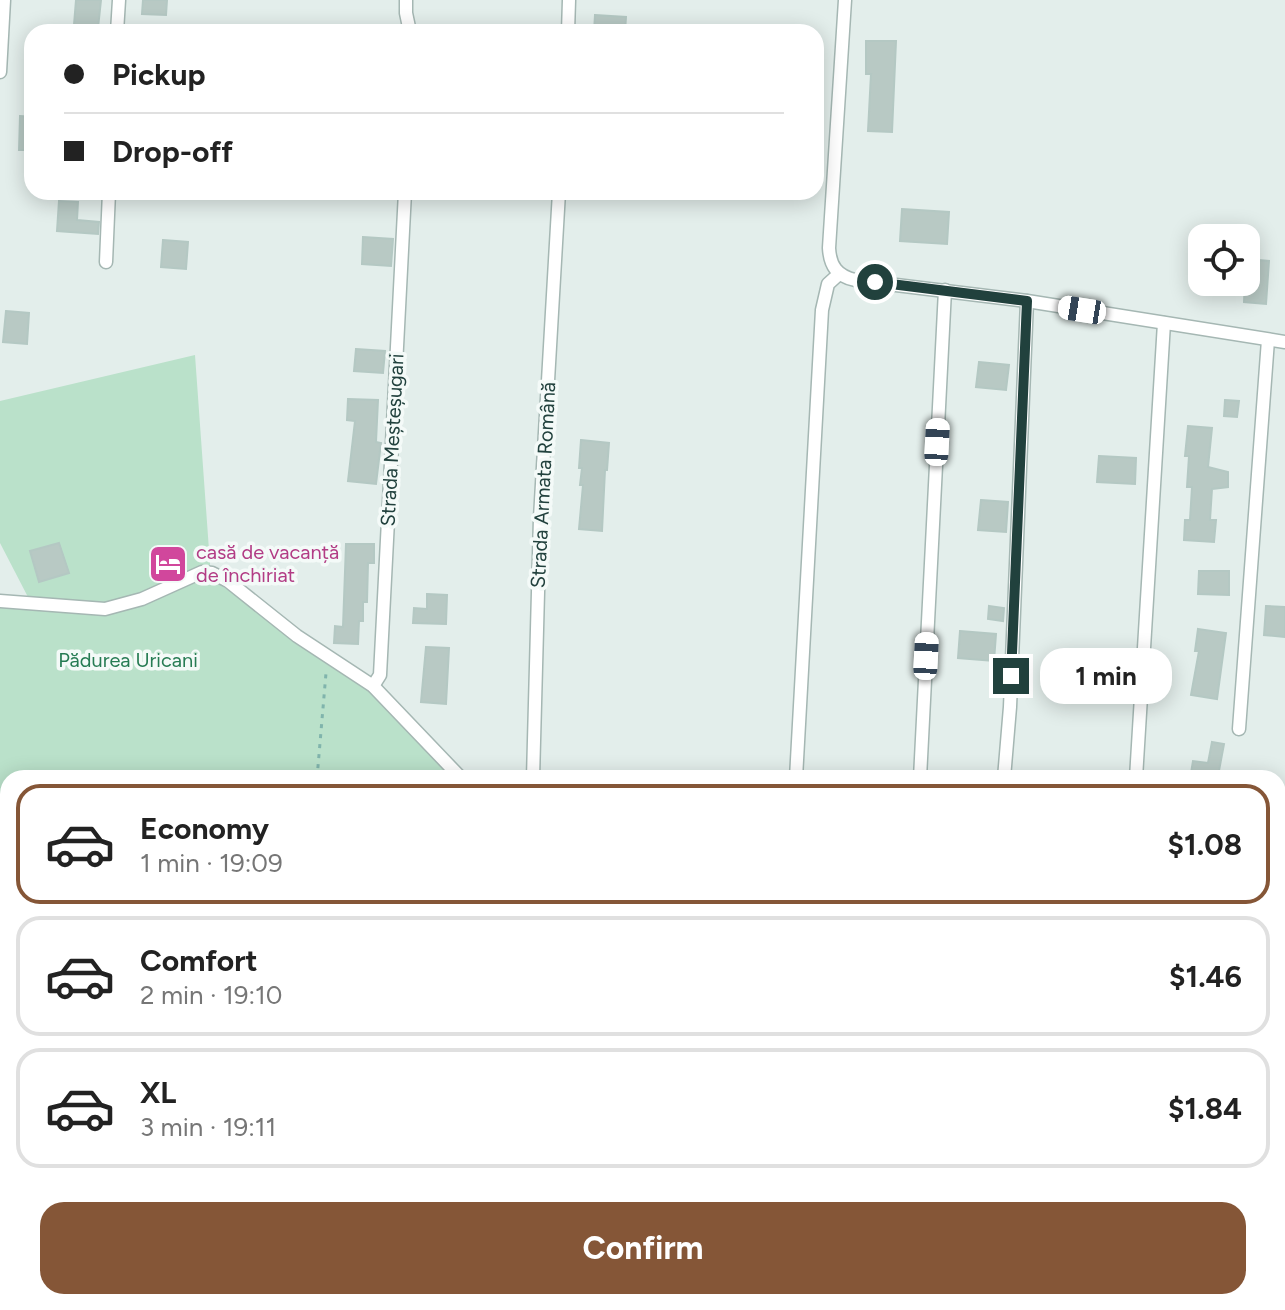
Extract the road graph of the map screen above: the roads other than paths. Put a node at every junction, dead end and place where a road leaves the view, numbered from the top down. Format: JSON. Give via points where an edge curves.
{"nodes":[{"id":1,"x":4,"y":0,"type":"edge"},
{"id":2,"x":119,"y":0,"type":"edge"},
{"id":3,"x":406,"y":0,"type":"edge"},
{"id":4,"x":569,"y":0,"type":"edge"},
{"id":5,"x":845,"y":0,"type":"edge"},
{"id":6,"x":118,"y":24,"type":"edge"},
{"id":7,"x":408,"y":24,"type":"edge"},
{"id":8,"x":568,"y":24,"type":"edge"},
{"id":9,"x":0,"y":72,"type":"edge"},
{"id":10,"x":109,"y":200,"type":"edge"},
{"id":11,"x":405,"y":200,"type":"edge"},
{"id":12,"x":559,"y":200,"type":"edge"},
{"id":13,"x":106,"y":262,"type":"dead end"},
{"id":14,"x":839,"y":274,"type":"junction"},
{"id":15,"x":945,"y":290,"type":"junction"},
{"id":16,"x":1027,"y":301,"type":"junction"},
{"id":17,"x":1164,"y":323,"type":"junction"},
{"id":18,"x":1268,"y":340,"type":"junction"},
{"id":19,"x":1285,"y":342,"type":"edge"},
{"id":20,"x":0,"y":601,"type":"edge"},
{"id":21,"x":373,"y":686,"type":"junction"},
{"id":22,"x":1239,"y":729,"type":"dead end"},
{"id":23,"x":453,"y":770,"type":"edge"},
{"id":24,"x":533,"y":770,"type":"edge"},
{"id":25,"x":796,"y":770,"type":"edge"},
{"id":26,"x":920,"y":770,"type":"edge"},
{"id":27,"x":1005,"y":770,"type":"edge"},
{"id":28,"x":1136,"y":770,"type":"edge"}],
"edges":[{"from":1,"to":9,"type":"street"},
{"from":2,"to":6,"type":"street"},
{"from":3,"to":7,"type":"street"},
{"from":4,"to":8,"type":"street"},
{"from":5,"to":14,"type":"street","via":[[829,248]]},
{"from":10,"to":13,"type":"street"},
{"from":11,"to":21,"type":"street","name":"Strada Meșteșugari","via":[[380,675]]},
{"from":12,"to":24,"type":"street","name":"Strada Armata Română","via":[[540,518]]},
{"from":14,"to":15,"type":"street"},
{"from":14,"to":25,"type":"street","via":[[828,284],[822,310]]},
{"from":15,"to":16,"type":"street"},
{"from":15,"to":26,"type":"street"},
{"from":16,"to":17,"type":"street"},
{"from":16,"to":27,"type":"street"},
{"from":17,"to":18,"type":"street"},
{"from":17,"to":28,"type":"street"},
{"from":18,"to":19,"type":"street"},
{"from":18,"to":22,"type":"street"},
{"from":20,"to":21,"type":"street","via":[[105,609],[208,572]]},
{"from":21,"to":23,"type":"street"}]}
